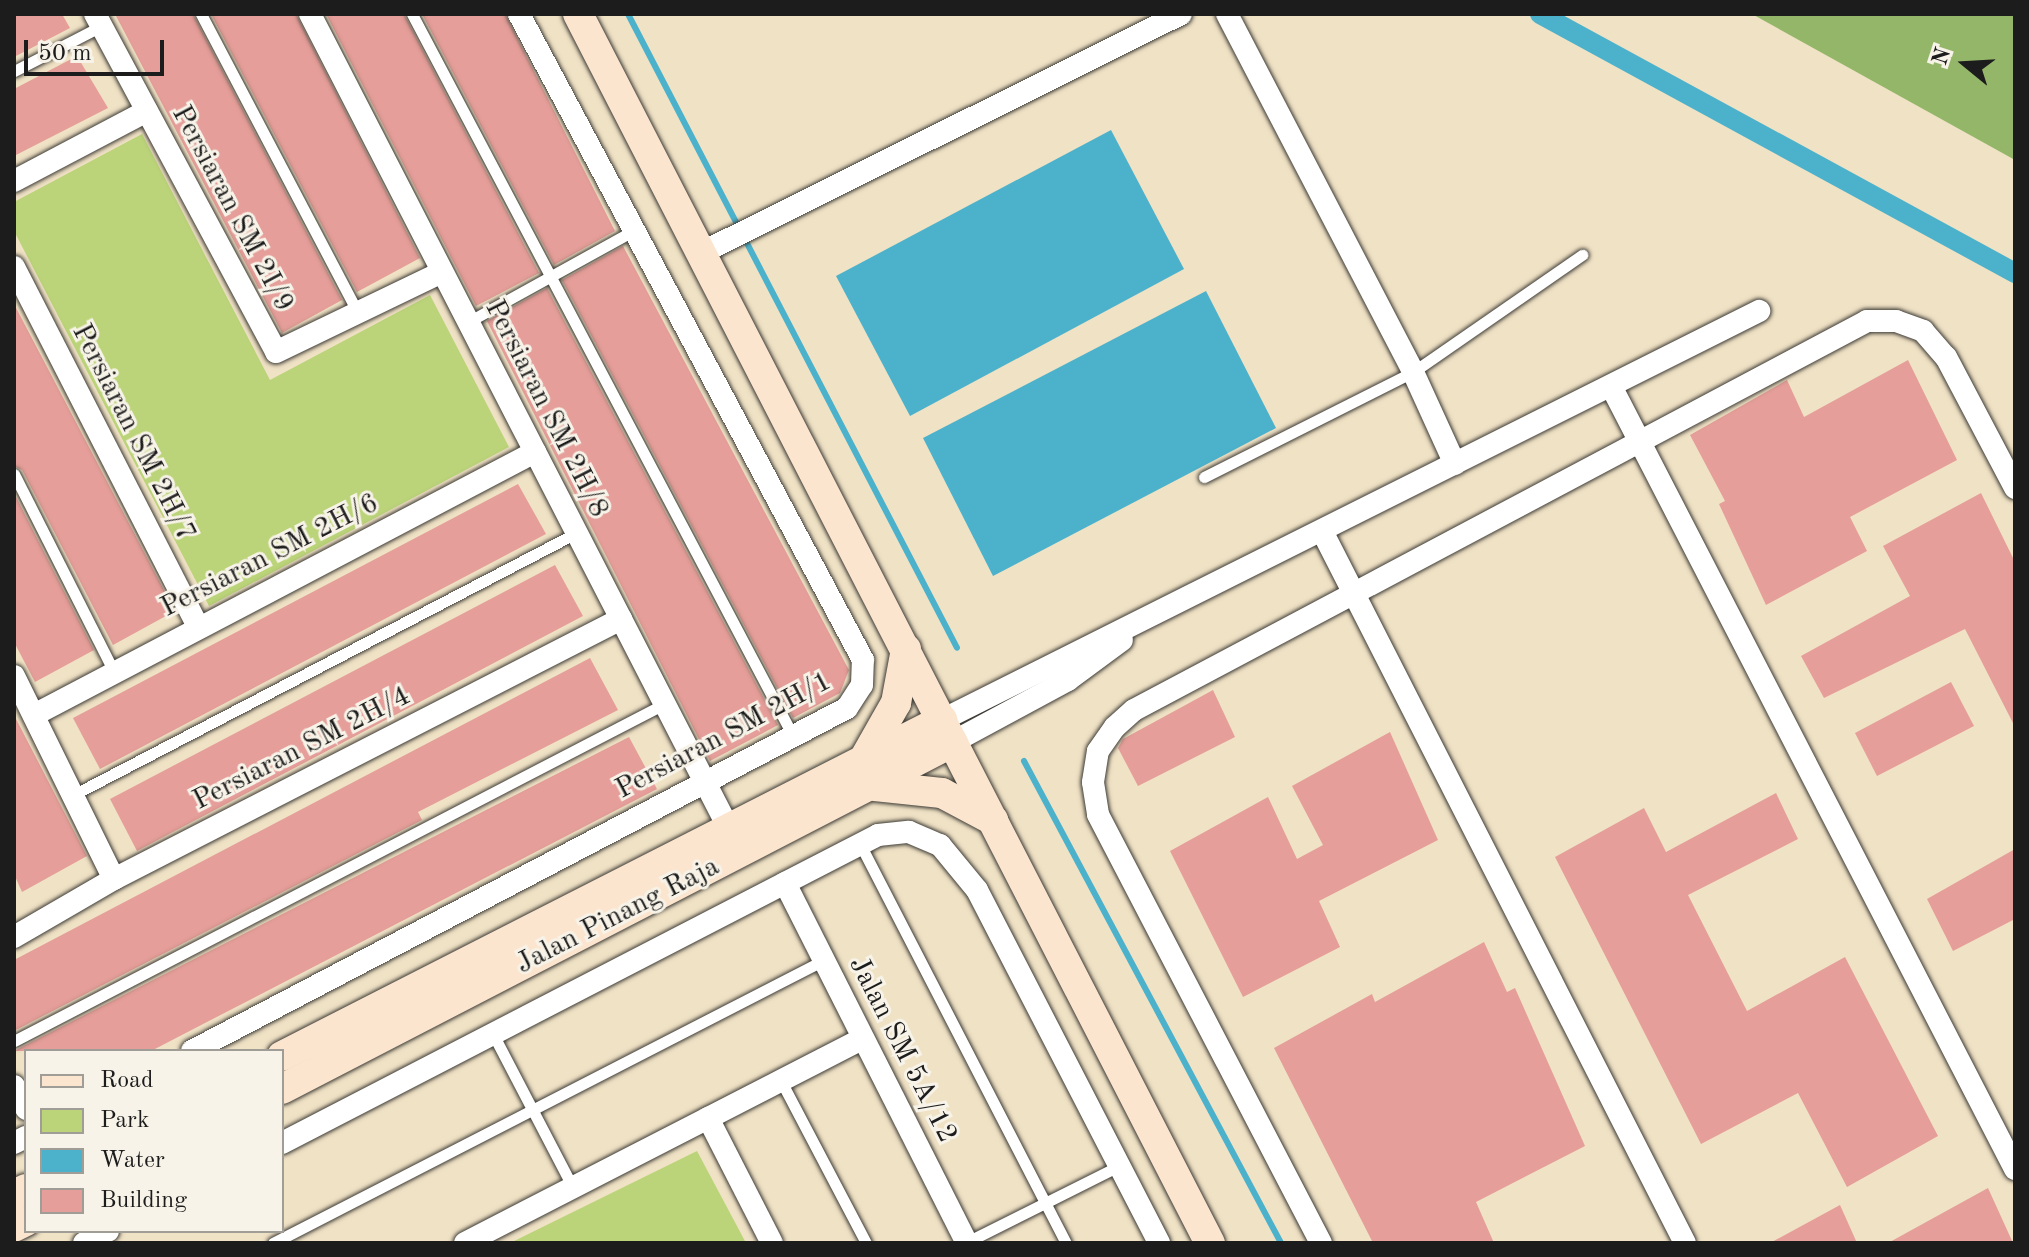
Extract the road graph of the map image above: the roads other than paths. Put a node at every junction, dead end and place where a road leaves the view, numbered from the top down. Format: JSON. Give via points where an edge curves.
{"nodes":[{"id":1,"x":201,"y":14,"type":"edge"},
{"id":2,"x":310,"y":14,"type":"edge"},
{"id":3,"x":412,"y":14,"type":"edge"},
{"id":4,"x":519,"y":14,"type":"edge"},
{"id":5,"x":578,"y":14,"type":"edge"},
{"id":6,"x":1181,"y":14,"type":"edge"},
{"id":7,"x":1227,"y":14,"type":"edge"},
{"id":8,"x":98,"y":20,"type":"edge"},
{"id":9,"x":14,"y":71,"type":"edge"},
{"id":10,"x":147,"y":111,"type":"junction"},
{"id":11,"x":14,"y":181,"type":"edge"},
{"id":12,"x":633,"y":231,"type":"junction"},
{"id":13,"x":701,"y":253,"type":"junction"},
{"id":14,"x":1582,"y":255,"type":"dead end"},
{"id":15,"x":14,"y":267,"type":"edge"},
{"id":16,"x":442,"y":272,"type":"junction"},
{"id":17,"x":550,"y":277,"type":"junction"},
{"id":18,"x":1759,"y":311,"type":"dead end"},
{"id":19,"x":359,"y":315,"type":"junction"},
{"id":20,"x":468,"y":322,"type":"junction"},
{"id":21,"x":1413,"y":372,"type":"junction"},
{"id":22,"x":1611,"y":386,"type":"junction"},
{"id":23,"x":1640,"y":443,"type":"junction"},
{"id":24,"x":535,"y":452,"type":"junction"},
{"id":25,"x":1455,"y":464,"type":"junction"},
{"id":26,"x":14,"y":474,"type":"edge"},
{"id":27,"x":1204,"y":477,"type":"dead end"},
{"id":28,"x":2015,"y":488,"type":"edge"},
{"id":29,"x":1322,"y":531,"type":"junction"},
{"id":30,"x":576,"y":533,"type":"junction"},
{"id":31,"x":1355,"y":595,"type":"junction"},
{"id":32,"x":621,"y":619,"type":"junction"},
{"id":33,"x":198,"y":626,"type":"junction"},
{"id":34,"x":906,"y":649,"type":"junction"},
{"id":35,"x":114,"y":672,"type":"junction"},
{"id":36,"x":14,"y":676,"type":"edge"},
{"id":37,"x":664,"y":704,"type":"junction"},
{"id":38,"x":34,"y":715,"type":"junction"},
{"id":39,"x":948,"y":731,"type":"junction"},
{"id":40,"x":793,"y":736,"type":"junction"},
{"id":41,"x":866,"y":774,"type":"junction"},
{"id":42,"x":705,"y":782,"type":"junction"},
{"id":43,"x":73,"y":795,"type":"junction"},
{"id":44,"x":993,"y":820,"type":"junction"},
{"id":45,"x":730,"y":831,"type":"junction"},
{"id":46,"x":860,"y":844,"type":"junction"},
{"id":47,"x":114,"y":879,"type":"junction"},
{"id":48,"x":785,"y":883,"type":"junction"},
{"id":49,"x":14,"y":937,"type":"edge"},
{"id":50,"x":822,"y":961,"type":"junction"},
{"id":51,"x":494,"y":1036,"type":"junction"},
{"id":52,"x":860,"y":1040,"type":"junction"},
{"id":53,"x":14,"y":1041,"type":"edge"},
{"id":54,"x":196,"y":1049,"type":"edge"},
{"id":55,"x":284,"y":1055,"type":"edge"},
{"id":56,"x":781,"y":1081,"type":"junction"},
{"id":57,"x":14,"y":1086,"type":"edge"},
{"id":58,"x":284,"y":1088,"type":"edge"},
{"id":59,"x":24,"y":1105,"type":"edge"},
{"id":60,"x":533,"y":1112,"type":"junction"},
{"id":61,"x":708,"y":1118,"type":"junction"},
{"id":62,"x":284,"y":1142,"type":"edge"},
{"id":63,"x":1119,"y":1166,"type":"junction"},
{"id":64,"x":2015,"y":1169,"type":"edge"},
{"id":65,"x":573,"y":1188,"type":"junction"},
{"id":66,"x":1045,"y":1202,"type":"junction"},
{"id":67,"x":104,"y":1233,"type":"edge"},
{"id":68,"x":967,"y":1242,"type":"edge"},
{"id":69,"x":84,"y":1243,"type":"edge"},
{"id":70,"x":273,"y":1243,"type":"edge"},
{"id":71,"x":465,"y":1243,"type":"edge"},
{"id":72,"x":772,"y":1243,"type":"edge"},
{"id":73,"x":866,"y":1243,"type":"edge"},
{"id":74,"x":1066,"y":1243,"type":"edge"},
{"id":75,"x":1159,"y":1243,"type":"edge"},
{"id":76,"x":1210,"y":1243,"type":"edge"},
{"id":77,"x":1321,"y":1243,"type":"edge"},
{"id":78,"x":1685,"y":1243,"type":"edge"}],
"edges":[{"from":1,"to":19,"type":"lane"},
{"from":2,"to":16,"type":"street","name":"Persiaran SM 2H/8"},
{"from":3,"to":17,"type":"lane"},
{"from":4,"to":12,"type":"street","name":"Persiaran SM 2H/1"},
{"from":5,"to":13,"type":"main road"},
{"from":6,"to":13,"type":"street"},
{"from":7,"to":21,"type":"street"},
{"from":8,"to":9,"type":"lane"},
{"from":8,"to":10,"type":"street","name":"Persiaran SM 2I/9"},
{"from":10,"to":11,"type":"street"},
{"from":10,"to":19,"type":"street","name":"Persiaran SM 2I/9","via":[[269,346],[284,351]]},
{"from":12,"to":17,"type":"lane"},
{"from":12,"to":40,"type":"street","name":"Persiaran SM 2H/1","via":[[863,660],[865,672],[855,702]]},
{"from":13,"to":34,"type":"main road"},
{"from":14,"to":21,"type":"lane"},
{"from":15,"to":33,"type":"street","name":"Persiaran SM 2H/7"},
{"from":16,"to":19,"type":"street","name":"Persiaran SM 2I/9"},
{"from":16,"to":20,"type":"street","name":"Persiaran SM 2H/8"},
{"from":17,"to":20,"type":"lane"},
{"from":17,"to":40,"type":"lane"},
{"from":18,"to":22,"type":"street"},
{"from":20,"to":24,"type":"street","name":"Persiaran SM 2H/8"},
{"from":21,"to":25,"type":"street"},
{"from":21,"to":27,"type":"lane"},
{"from":22,"to":23,"type":"street"},
{"from":22,"to":25,"type":"street"},
{"from":23,"to":28,"type":"street","via":[[1867,321],[1896,321],[1923,331],[1946,357]]},
{"from":23,"to":31,"type":"street"},
{"from":23,"to":64,"type":"street"},
{"from":24,"to":30,"type":"street","name":"Persiaran SM 2H/8"},
{"from":24,"to":33,"type":"street","name":"Persiaran SM 2H/6"},
{"from":25,"to":29,"type":"street"},
{"from":26,"to":35,"type":"lane"},
{"from":29,"to":31,"type":"street"},
{"from":29,"to":39,"type":"street","via":[[1152,617],[1068,680]]},
{"from":30,"to":32,"type":"street","name":"Persiaran SM 2H/8"},
{"from":30,"to":43,"type":"lane"},
{"from":31,"to":77,"type":"street","via":[[1134,710],[1098,751],[1093,782],[1098,814]]},
{"from":31,"to":78,"type":"street"},
{"from":32,"to":37,"type":"street","name":"Persiaran SM 2H/8"},
{"from":32,"to":47,"type":"street","name":"Persiaran SM 2H/4"},
{"from":33,"to":35,"type":"street","name":"Persiaran SM 2H/6"},
{"from":34,"to":39,"type":"main road"},
{"from":34,"to":41,"type":"main road","via":[[896,703]]},
{"from":35,"to":38,"type":"street","name":"Persiaran SM 2H/6"},
{"from":36,"to":38,"type":"street"},
{"from":37,"to":42,"type":"street","name":"Persiaran SM 2H/8"},
{"from":37,"to":53,"type":"lane"},
{"from":38,"to":43,"type":"street"},
{"from":39,"to":41,"type":"main road","name":"Jalan Pinang Raja"},
{"from":39,"to":44,"type":"main road"},
{"from":40,"to":42,"type":"street","name":"Persiaran SM 2H/1"},
{"from":41,"to":44,"type":"main road","via":[[942,793]]},
{"from":41,"to":45,"type":"main road"},
{"from":41,"to":58,"type":"main road","name":"Jalan Pinang Raja"},
{"from":42,"to":45,"type":"street","name":"Persiaran SM 2H/8"},
{"from":42,"to":54,"type":"street","name":"Persiaran SM 2H/1"},
{"from":43,"to":47,"type":"street"},
{"from":44,"to":76,"type":"main road"},
{"from":45,"to":55,"type":"main road"},
{"from":46,"to":48,"type":"street"},
{"from":46,"to":63,"type":"street","via":[[878,835],[909,832],[940,845],[960,864]]},
{"from":46,"to":66,"type":"lane"},
{"from":47,"to":49,"type":"street","name":"Persiaran SM 2H/4"},
{"from":48,"to":50,"type":"street","name":"Jalan SM 5A/12"},
{"from":48,"to":51,"type":"street"},
{"from":50,"to":52,"type":"street","name":"Jalan SM 5A/12"},
{"from":50,"to":60,"type":"lane"},
{"from":51,"to":60,"type":"lane"},
{"from":51,"to":62,"type":"street"},
{"from":52,"to":56,"type":"street"},
{"from":52,"to":68,"type":"street","name":"Jalan SM 5A/12"},
{"from":56,"to":61,"type":"street"},
{"from":56,"to":73,"type":"lane"},
{"from":57,"to":59,"type":"street"},
{"from":60,"to":65,"type":"lane"},
{"from":60,"to":70,"type":"lane"},
{"from":61,"to":65,"type":"street"},
{"from":61,"to":72,"type":"street"},
{"from":63,"to":66,"type":"lane"},
{"from":63,"to":75,"type":"street"},
{"from":65,"to":71,"type":"street"},
{"from":66,"to":68,"type":"lane"},
{"from":66,"to":74,"type":"lane"},
{"from":67,"to":69,"type":"street"}]}
